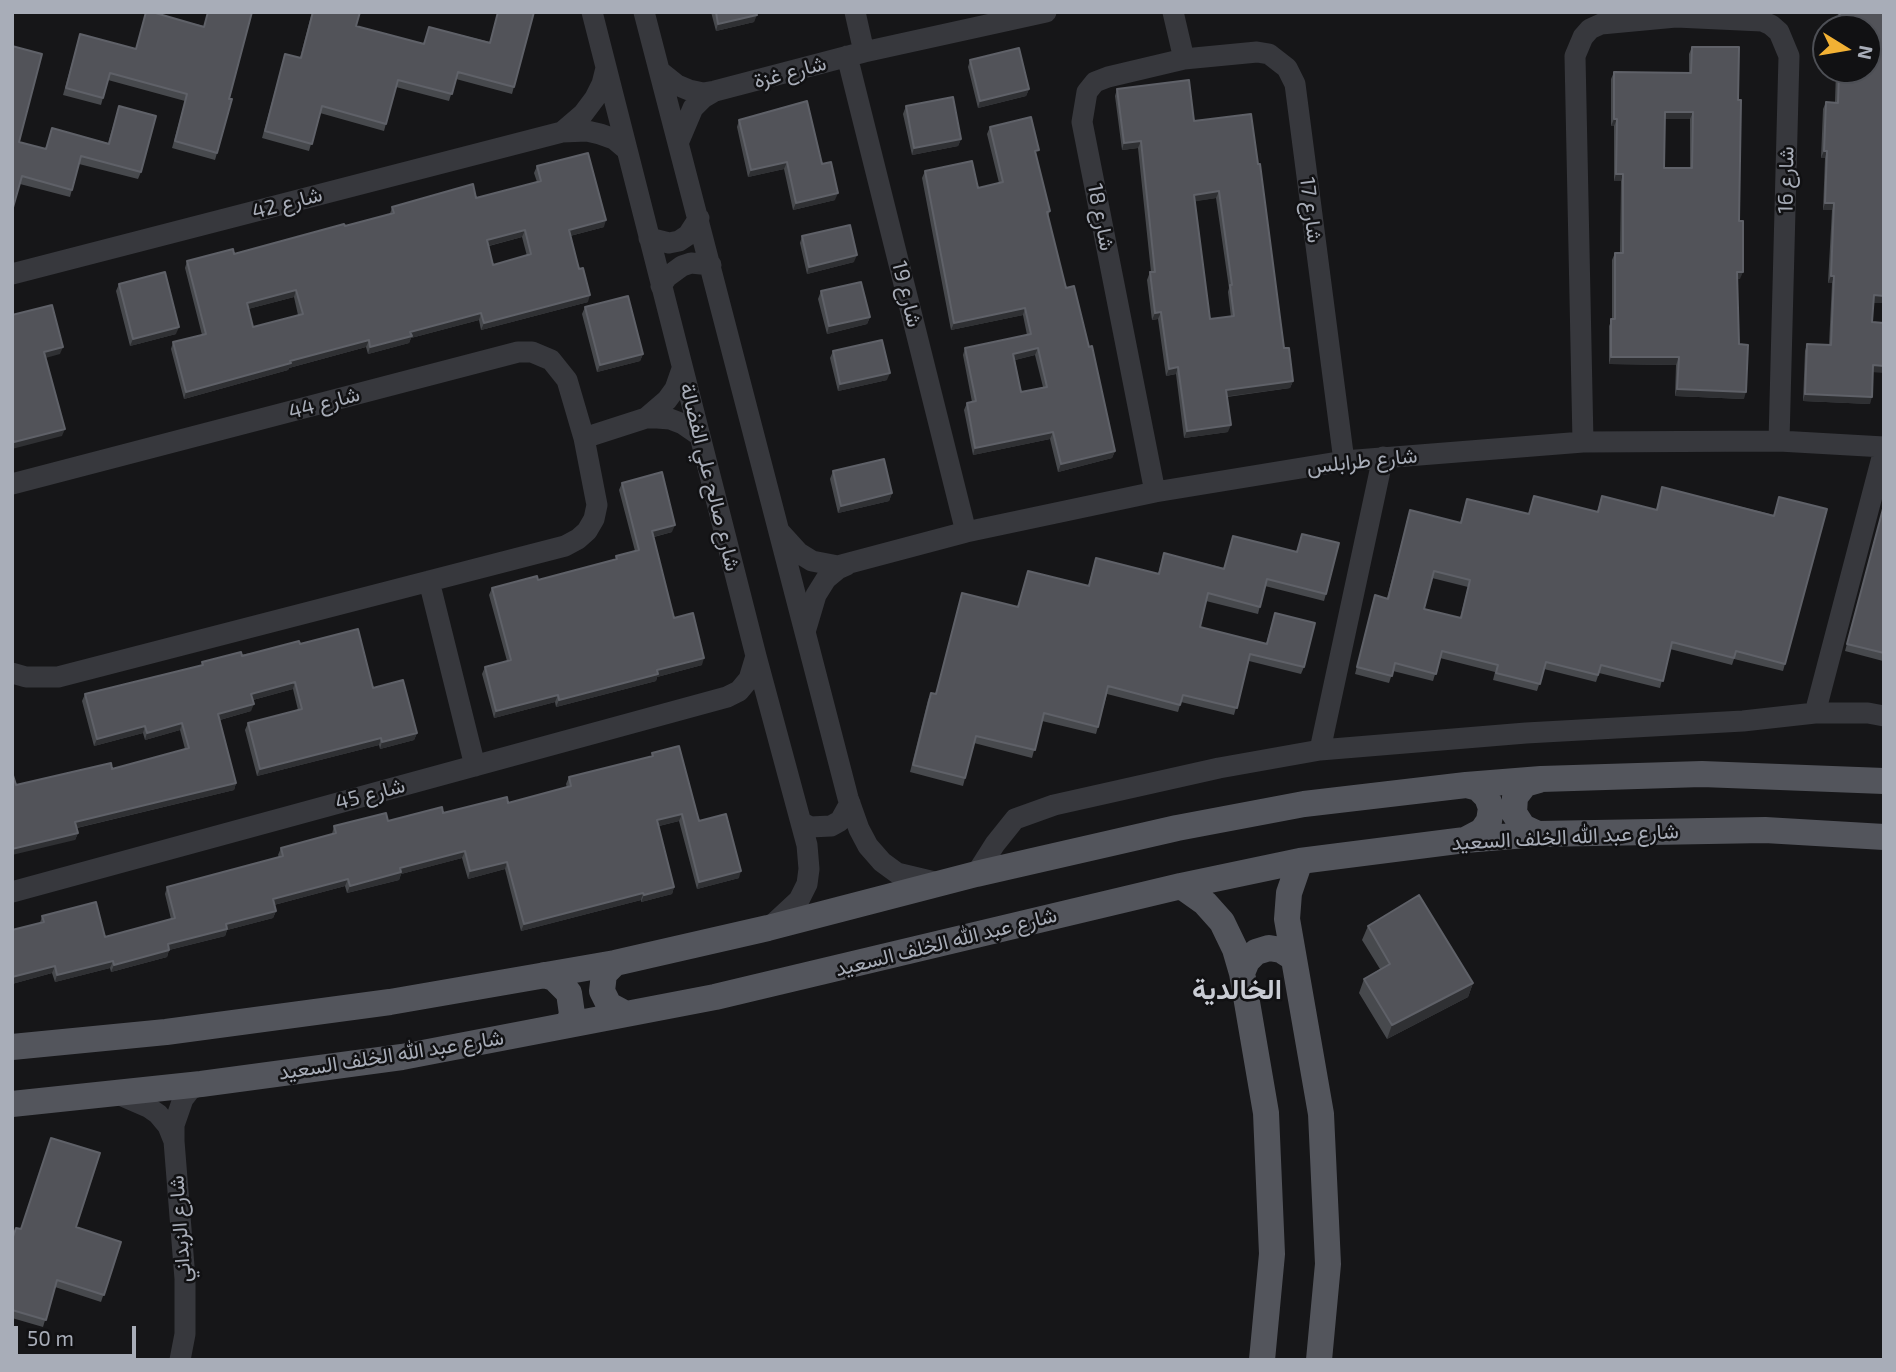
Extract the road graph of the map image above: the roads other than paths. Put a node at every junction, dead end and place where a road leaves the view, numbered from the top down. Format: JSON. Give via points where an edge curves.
{"nodes":[{"id":1,"x":592,"y":12,"type":"edge"},
{"id":2,"x":644,"y":12,"type":"edge"},
{"id":3,"x":855,"y":12,"type":"edge"},
{"id":4,"x":1045,"y":12,"type":"edge"},
{"id":5,"x":1173,"y":12,"type":"edge"},
{"id":6,"x":1677,"y":14,"type":"edge"},
{"id":7,"x":996,"y":17,"type":"edge"},
{"id":8,"x":856,"y":54,"type":"junction"},
{"id":9,"x":1184,"y":59,"type":"junction"},
{"id":10,"x":606,"y":68,"type":"junction"},
{"id":11,"x":662,"y":73,"type":"junction"},
{"id":12,"x":715,"y":92,"type":"junction"},
{"id":13,"x":562,"y":132,"type":"junction"},
{"id":14,"x":679,"y":141,"type":"junction"},
{"id":15,"x":627,"y":150,"type":"junction"},
{"id":16,"x":699,"y":218,"type":"junction"},
{"id":17,"x":649,"y":238,"type":"junction"},
{"id":18,"x":711,"y":265,"type":"junction"},
{"id":19,"x":12,"y":274,"type":"edge"},
{"id":20,"x":662,"y":286,"type":"junction"},
{"id":21,"x":682,"y":369,"type":"junction"},
{"id":22,"x":646,"y":418,"type":"junction"},
{"id":23,"x":699,"y":435,"type":"junction"},
{"id":24,"x":584,"y":438,"type":"junction"},
{"id":25,"x":1779,"y":441,"type":"junction"},
{"id":26,"x":1583,"y":442,"type":"junction"},
{"id":27,"x":1884,"y":448,"type":"edge"},
{"id":28,"x":1383,"y":457,"type":"junction"},
{"id":29,"x":1344,"y":461,"type":"junction"},
{"id":30,"x":12,"y":484,"type":"edge"},
{"id":31,"x":1155,"y":492,"type":"junction"},
{"id":32,"x":779,"y":531,"type":"junction"},
{"id":33,"x":966,"y":532,"type":"junction"},
{"id":34,"x":849,"y":564,"type":"junction"},
{"id":35,"x":429,"y":581,"type":"junction"},
{"id":36,"x":805,"y":632,"type":"junction"},
{"id":37,"x":756,"y":656,"type":"junction"},
{"id":38,"x":12,"y":673,"type":"edge"},
{"id":39,"x":727,"y":697,"type":"junction"},
{"id":40,"x":1815,"y":713,"type":"junction"},
{"id":41,"x":1884,"y":716,"type":"edge"},
{"id":42,"x":773,"y":719,"type":"junction"},
{"id":43,"x":1320,"y":750,"type":"junction"},
{"id":44,"x":475,"y":766,"type":"junction"},
{"id":45,"x":1541,"y":779,"type":"junction"},
{"id":46,"x":1884,"y":781,"type":"edge"},
{"id":47,"x":1466,"y":785,"type":"junction"},
{"id":48,"x":850,"y":803,"type":"junction"},
{"id":49,"x":801,"y":822,"type":"junction"},
{"id":50,"x":1538,"y":834,"type":"junction"},
{"id":51,"x":1884,"y":837,"type":"edge"},
{"id":52,"x":1465,"y":840,"type":"junction"},
{"id":53,"x":1300,"y":861,"type":"junction"},
{"id":54,"x":976,"y":874,"type":"junction"},
{"id":55,"x":942,"y":883,"type":"junction"},
{"id":56,"x":1181,"y":886,"type":"junction"},
{"id":57,"x":12,"y":892,"type":"edge"},
{"id":58,"x":768,"y":928,"type":"junction"},
{"id":59,"x":1292,"y":957,"type":"junction"},
{"id":60,"x":615,"y":962,"type":"junction"},
{"id":61,"x":1242,"y":973,"type":"junction"},
{"id":62,"x":544,"y":975,"type":"junction"},
{"id":63,"x":624,"y":1013,"type":"junction"},
{"id":64,"x":568,"y":1024,"type":"junction"},
{"id":65,"x":12,"y":1047,"type":"edge"},
{"id":66,"x":201,"y":1084,"type":"junction"},
{"id":67,"x":118,"y":1094,"type":"junction"},
{"id":68,"x":12,"y":1104,"type":"edge"},
{"id":69,"x":174,"y":1141,"type":"junction"},
{"id":70,"x":180,"y":1360,"type":"edge"},
{"id":71,"x":1262,"y":1360,"type":"edge"},
{"id":72,"x":1319,"y":1360,"type":"edge"}],
"edges":[{"from":1,"to":10,"type":"street","name":"شارع صالح علي الفضالة"},
{"from":2,"to":11,"type":"street"},
{"from":3,"to":8,"type":"street"},
{"from":4,"to":7,"type":"street","name":"شارع غزة"},
{"from":5,"to":9,"type":"street"},
{"from":6,"to":25,"type":"street","name":"شارع 16","via":[[1771,24],[1789,56]]},
{"from":6,"to":26,"type":"street","via":[[1601,24],[1583,37],[1575,56]]},
{"from":7,"to":8,"type":"street","name":"شارع غزة"},
{"from":8,"to":12,"type":"street","name":"شارع غزة"},
{"from":8,"to":33,"type":"street","name":"شارع 19"},
{"from":9,"to":29,"type":"street","name":"شارع 17","via":[[1269,54],[1287,68],[1295,84]]},
{"from":9,"to":31,"type":"street","name":"شارع 18","via":[[1095,82],[1087,92],[1082,122]]},
{"from":10,"to":13,"type":"street","name":"شارع 42","via":[[595,98]]},
{"from":10,"to":15,"type":"street","name":"شارع صالح علي الفضالة"},
{"from":11,"to":12,"type":"street","name":"شارع غزة","via":[[689,90]]},
{"from":11,"to":14,"type":"street"},
{"from":12,"to":14,"type":"street","name":"شارع غزة","via":[[693,108]]},
{"from":13,"to":15,"type":"street","name":"شارع 42","via":[[600,134]]},
{"from":13,"to":19,"type":"street","name":"شارع 42"},
{"from":14,"to":16,"type":"street"},
{"from":15,"to":17,"type":"street","name":"شارع صالح علي الفضالة"},
{"from":16,"to":17,"type":"street","via":[[679,241]]},
{"from":16,"to":18,"type":"street"},
{"from":17,"to":20,"type":"street","name":"شارع صالح علي الفضالة"},
{"from":18,"to":20,"type":"street","via":[[682,265]]},
{"from":18,"to":32,"type":"street"},
{"from":20,"to":21,"type":"street","name":"شارع صالح علي الفضالة"},
{"from":21,"to":22,"type":"street","via":[[667,400]]},
{"from":21,"to":23,"type":"street","name":"شارع صالح علي الفضالة"},
{"from":22,"to":23,"type":"street","via":[[670,419]]},
{"from":22,"to":24,"type":"street"},
{"from":23,"to":37,"type":"street","name":"شارع صالح علي الفضالة"},
{"from":24,"to":30,"type":"street","name":"شارع 44","via":[[560,369],[542,354],[518,352]]},
{"from":24,"to":35,"type":"street","name":"شارع 44","via":[[597,505],[594,519],[578,540]]},
{"from":25,"to":26,"type":"street","name":"شارع طرابلس"},
{"from":25,"to":27,"type":"street","name":"شارع طرابلس"},
{"from":26,"to":28,"type":"street","name":"شارع طرابلس"},
{"from":27,"to":40,"type":"street"},
{"from":28,"to":29,"type":"street","name":"شارع طرابلس"},
{"from":28,"to":43,"type":"street"},
{"from":29,"to":31,"type":"street","name":"شارع طرابلس"},
{"from":31,"to":33,"type":"street","name":"شارع طرابلس"},
{"from":32,"to":34,"type":"street","name":"شارع طرابلس","via":[[812,561]]},
{"from":32,"to":36,"type":"street"},
{"from":33,"to":34,"type":"street","name":"شارع طرابلس"},
{"from":34,"to":36,"type":"street","name":"شارع طرابلس","via":[[826,579]]},
{"from":35,"to":38,"type":"street","name":"شارع 44","via":[[58,677]]},
{"from":35,"to":44,"type":"street"},
{"from":36,"to":48,"type":"street"},
{"from":37,"to":39,"type":"street","name":"شارع 45","via":[[749,679]]},
{"from":37,"to":42,"type":"street","name":"شارع صالح علي الفضالة"},
{"from":39,"to":42,"type":"street","via":[[754,703]]},
{"from":39,"to":44,"type":"street","name":"شارع 45"},
{"from":40,"to":41,"type":"street"},
{"from":40,"to":43,"type":"street"},
{"from":42,"to":49,"type":"street","name":"شارع صالح علي الفضالة"},
{"from":43,"to":54,"type":"street","via":[[1054,805],[1016,819]]},
{"from":44,"to":57,"type":"street","name":"شارع 45"},
{"from":45,"to":46,"type":"main road","via":[[1702,774]]},
{"from":45,"to":47,"type":"main road"},
{"from":45,"to":50,"type":"main road","via":[[1525,784],[1515,797],[1514,813],[1523,827]]},
{"from":47,"to":52,"type":"main road","via":[[1478,788],[1491,808],[1482,831]]},
{"from":47,"to":54,"type":"main road","via":[[1304,804]]},
{"from":48,"to":49,"type":"street","via":[[840,821],[831,826],[810,827]]},
{"from":48,"to":55,"type":"street","via":[[868,846],[881,862],[897,873]]},
{"from":49,"to":58,"type":"street","name":"شارع صالح علي الفضالة","via":[[808,857],[807,884],[799,900]]},
{"from":50,"to":51,"type":"main road","name":"شارع عبد الله الخلف السعيد","via":[[1765,830]]},
{"from":50,"to":52,"type":"main road","name":"شارع عبد الله الخلف السعيد"},
{"from":52,"to":53,"type":"main road","name":"شارع عبد الله الخلف السعيد"},
{"from":53,"to":56,"type":"main road","name":"شارع عبد الله الخلف السعيد"},
{"from":53,"to":59,"type":"main road","via":[[1289,893]]},
{"from":54,"to":55,"type":"main road"},
{"from":55,"to":58,"type":"main road"},
{"from":56,"to":61,"type":"main road","via":[[1222,922]]},
{"from":56,"to":63,"type":"main road","name":"شارع عبد الله الخلف السعيد","via":[[741,991]]},
{"from":58,"to":60,"type":"main road"},
{"from":59,"to":61,"type":"main road","via":[[1269,948],[1256,952]]},
{"from":59,"to":72,"type":"main road","via":[[1321,1114],[1328,1264]]},
{"from":60,"to":62,"type":"main road"},
{"from":60,"to":63,"type":"main road","via":[[604,974],[602,991],[609,1005]]},
{"from":61,"to":71,"type":"main road","via":[[1266,1113],[1272,1254]]},
{"from":62,"to":64,"type":"main road","via":[[569,993],[572,1014]]},
{"from":62,"to":65,"type":"main road","via":[[390,1002]]},
{"from":63,"to":64,"type":"main road","name":"شارع عبد الله الخلف السعيد"},
{"from":64,"to":66,"type":"main road","name":"شارع عبد الله الخلف السعيد","via":[[402,1057]]},
{"from":66,"to":67,"type":"main road","name":"شارع عبد الله الخلف السعيد"},
{"from":66,"to":69,"type":"street","name":"شارع الزبداني","via":[[183,1099]]},
{"from":67,"to":68,"type":"main road","name":"شارع عبد الله الخلف السعيد"},
{"from":67,"to":69,"type":"street","name":"شارع الزبداني","via":[[158,1114]]},
{"from":69,"to":70,"type":"street","name":"شارع الزبداني","via":[[186,1279]]}]}
